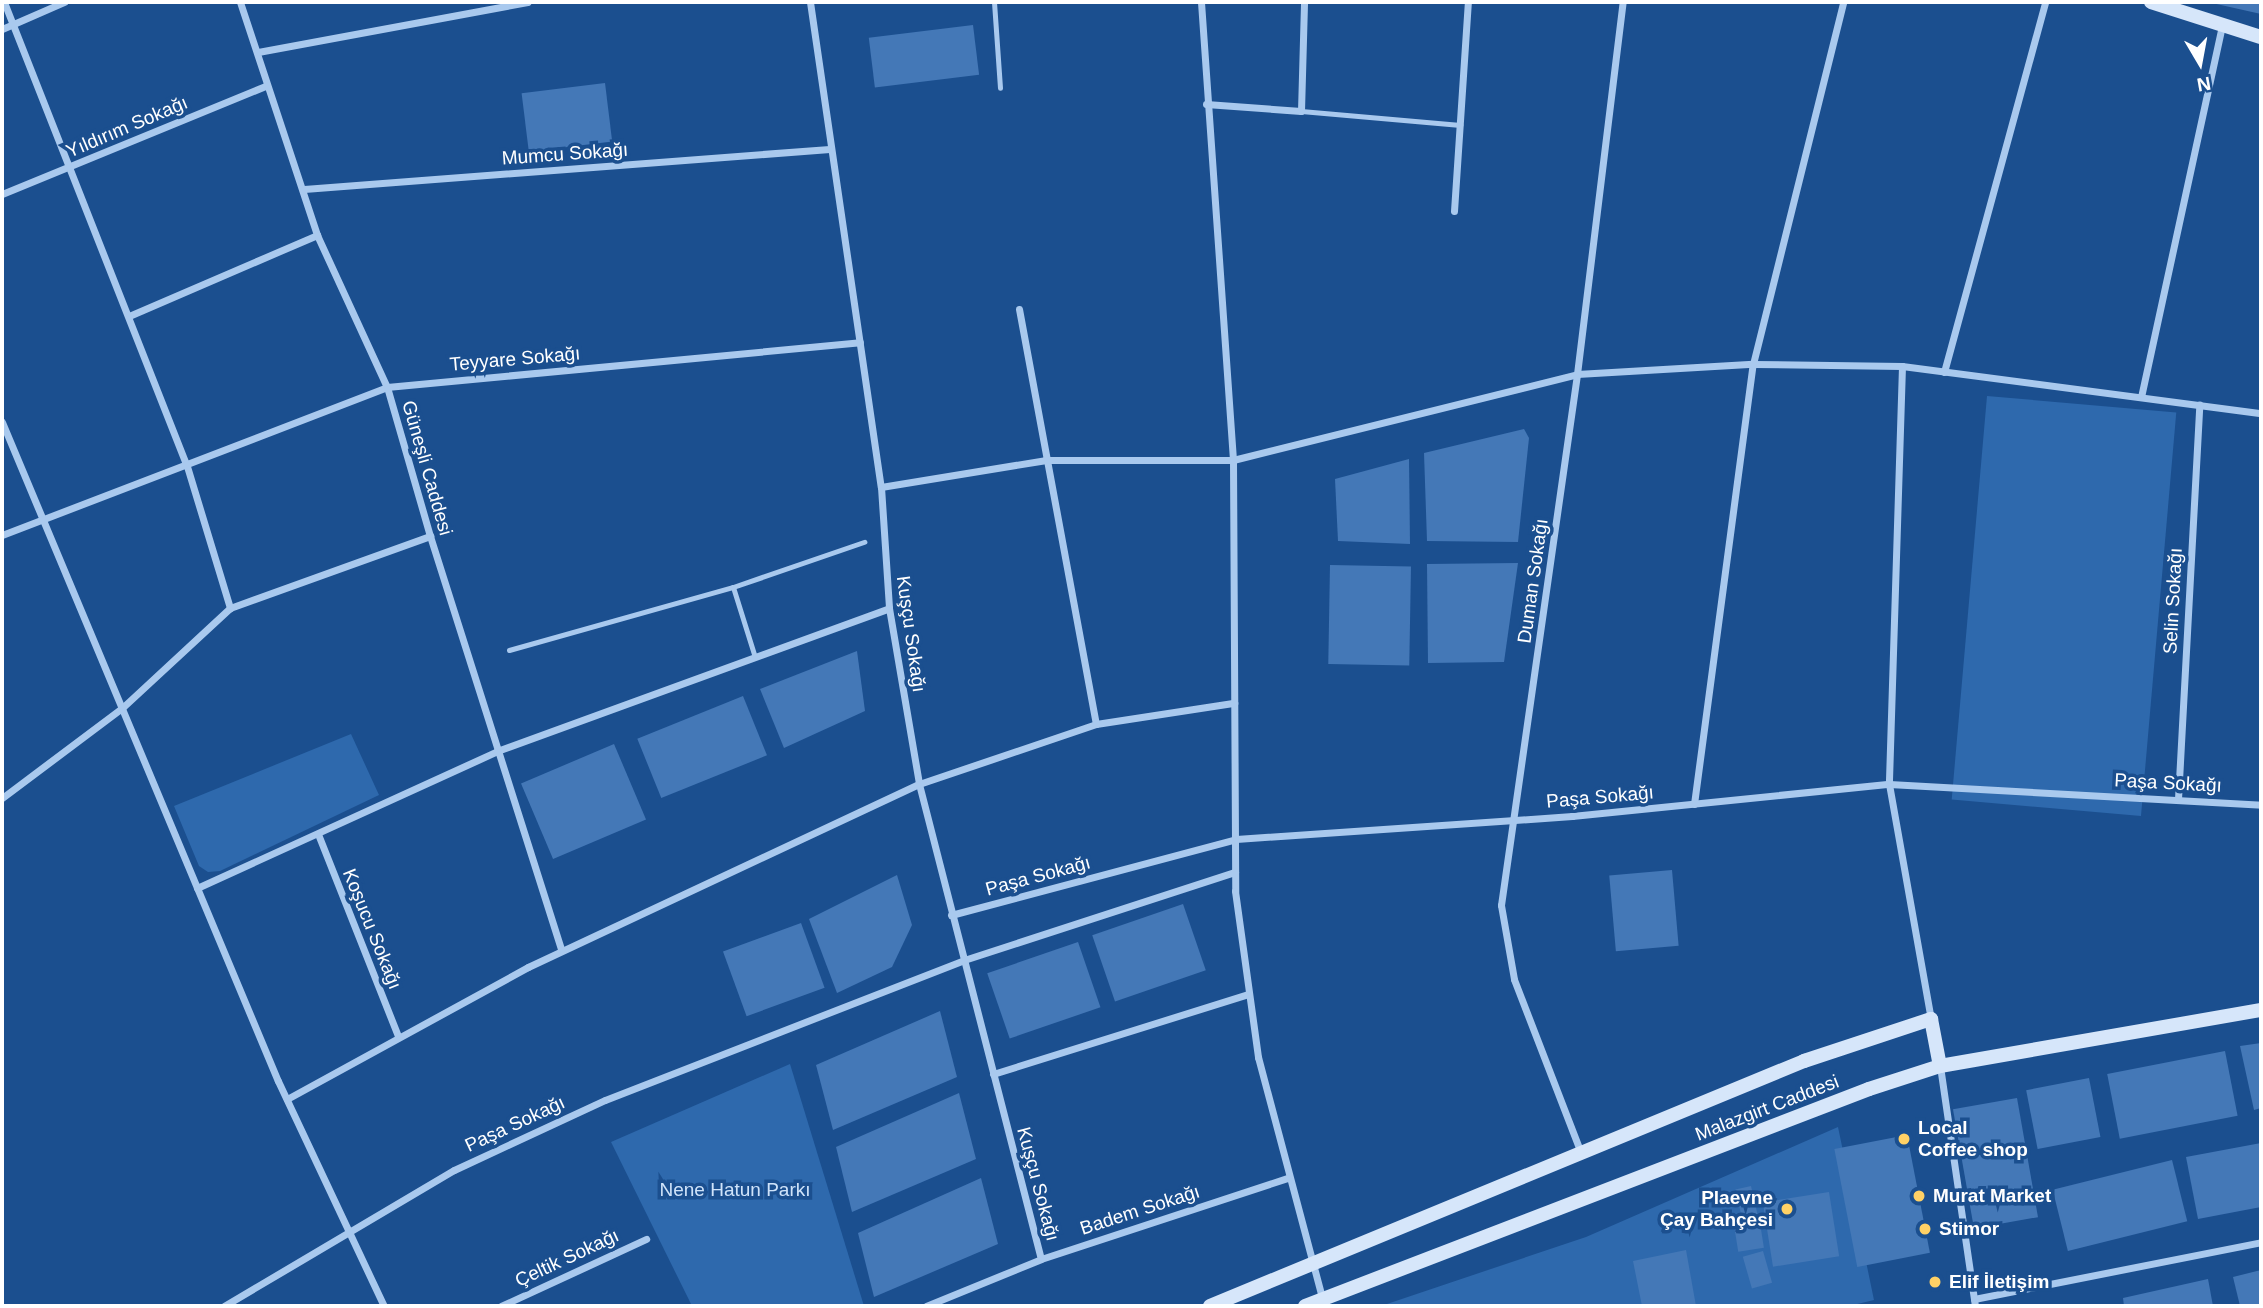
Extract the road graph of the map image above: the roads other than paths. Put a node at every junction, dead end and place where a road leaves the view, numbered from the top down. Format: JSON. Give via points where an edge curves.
{"nodes":[{"id":1,"x":4,"y":2,"type":"edge"},
{"id":2,"x":64,"y":2,"type":"edge"},
{"id":3,"x":240,"y":2,"type":"edge"},
{"id":4,"x":527,"y":2,"type":"edge"},
{"id":5,"x":810,"y":2,"type":"edge"},
{"id":6,"x":994,"y":2,"type":"edge"},
{"id":7,"x":1201,"y":2,"type":"edge"},
{"id":8,"x":1304,"y":2,"type":"edge"},
{"id":9,"x":1468,"y":2,"type":"edge"},
{"id":10,"x":1623,"y":2,"type":"edge"},
{"id":11,"x":1843,"y":2,"type":"edge"},
{"id":12,"x":2045,"y":2,"type":"edge"},
{"id":13,"x":2151,"y":2,"type":"edge"},
{"id":14,"x":12,"y":24,"type":"junction"},
{"id":15,"x":2222,"y":24,"type":"junction"},
{"id":16,"x":2,"y":29,"type":"edge"},
{"id":17,"x":2261,"y":37,"type":"edge"},
{"id":18,"x":258,"y":52,"type":"junction"},
{"id":19,"x":265,"y":86,"type":"junction"},
{"id":20,"x":1000,"y":88,"type":"dead end"},
{"id":21,"x":1206,"y":104,"type":"junction"},
{"id":22,"x":1301,"y":111,"type":"junction"},
{"id":23,"x":1460,"y":125,"type":"junction"},
{"id":24,"x":829,"y":149,"type":"junction"},
{"id":25,"x":68,"y":169,"type":"junction"},
{"id":26,"x":304,"y":189,"type":"junction"},
{"id":27,"x":2,"y":194,"type":"edge"},
{"id":28,"x":1454,"y":211,"type":"dead end"},
{"id":29,"x":317,"y":235,"type":"junction"},
{"id":30,"x":1020,"y":309,"type":"dead end"},
{"id":31,"x":129,"y":316,"type":"junction"},
{"id":32,"x":860,"y":342,"type":"junction"},
{"id":33,"x":1752,"y":364,"type":"junction"},
{"id":34,"x":1902,"y":366,"type":"junction"},
{"id":35,"x":1944,"y":372,"type":"junction"},
{"id":36,"x":1577,"y":374,"type":"junction"},
{"id":37,"x":387,"y":387,"type":"junction"},
{"id":38,"x":2141,"y":397,"type":"junction"},
{"id":39,"x":2199,"y":405,"type":"junction"},
{"id":40,"x":2261,"y":413,"type":"edge"},
{"id":41,"x":2,"y":422,"type":"edge"},
{"id":42,"x":1045,"y":460,"type":"junction"},
{"id":43,"x":1233,"y":460,"type":"junction"},
{"id":44,"x":186,"y":463,"type":"junction"},
{"id":45,"x":881,"y":487,"type":"junction"},
{"id":46,"x":41,"y":516,"type":"junction"},
{"id":47,"x":2,"y":535,"type":"edge"},
{"id":48,"x":430,"y":536,"type":"junction"},
{"id":49,"x":864,"y":542,"type":"dead end"},
{"id":50,"x":733,"y":587,"type":"junction"},
{"id":51,"x":230,"y":608,"type":"junction"},
{"id":52,"x":888,"y":608,"type":"junction"},
{"id":53,"x":509,"y":650,"type":"dead end"},
{"id":54,"x":755,"y":657,"type":"junction"},
{"id":55,"x":1234,"y":703,"type":"junction"},
{"id":56,"x":122,"y":708,"type":"junction"},
{"id":57,"x":1096,"y":724,"type":"junction"},
{"id":58,"x":497,"y":751,"type":"junction"},
{"id":59,"x":919,"y":784,"type":"junction"},
{"id":60,"x":1889,"y":784,"type":"junction"},
{"id":61,"x":2,"y":798,"type":"edge"},
{"id":62,"x":2178,"y":799,"type":"junction"},
{"id":63,"x":1694,"y":804,"type":"junction"},
{"id":64,"x":2261,"y":805,"type":"edge"},
{"id":65,"x":1516,"y":819,"type":"junction"},
{"id":66,"x":318,"y":834,"type":"junction"},
{"id":67,"x":1236,"y":839,"type":"junction"},
{"id":68,"x":1235,"y":872,"type":"junction"},
{"id":69,"x":197,"y":888,"type":"junction"},
{"id":70,"x":951,"y":915,"type":"junction"},
{"id":71,"x":562,"y":951,"type":"junction"},
{"id":72,"x":964,"y":960,"type":"junction"},
{"id":73,"x":1249,"y":994,"type":"junction"},
{"id":74,"x":2261,"y":1010,"type":"edge"},
{"id":75,"x":1931,"y":1019,"type":"junction"},
{"id":76,"x":398,"y":1036,"type":"junction"},
{"id":77,"x":1940,"y":1066,"type":"junction"},
{"id":78,"x":993,"y":1074,"type":"junction"},
{"id":79,"x":287,"y":1099,"type":"junction"},
{"id":80,"x":1581,"y":1153,"type":"junction"},
{"id":81,"x":1287,"y":1178,"type":"junction"},
{"id":82,"x":347,"y":1229,"type":"junction"},
{"id":83,"x":646,"y":1239,"type":"dead end"},
{"id":84,"x":2261,"y":1242,"type":"edge"},
{"id":85,"x":1041,"y":1259,"type":"junction"},
{"id":86,"x":1314,"y":1263,"type":"junction"},
{"id":87,"x":1974,"y":1302,"type":"edge"},
{"id":88,"x":1323,"y":1303,"type":"edge"},
{"id":89,"x":224,"y":1306,"type":"edge"},
{"id":90,"x":384,"y":1306,"type":"edge"},
{"id":91,"x":501,"y":1306,"type":"edge"},
{"id":92,"x":926,"y":1306,"type":"edge"},
{"id":93,"x":1210,"y":1306,"type":"edge"},
{"id":94,"x":1306,"y":1306,"type":"edge"}],
"edges":[{"from":1,"to":14,"type":"street"},
{"from":2,"to":14,"type":"street"},
{"from":3,"to":18,"type":"street","name":"Güneşli Caddesi"},
{"from":4,"to":18,"type":"street"},
{"from":5,"to":24,"type":"street","name":"Kuşçu Sokağı"},
{"from":6,"to":20,"type":"lane"},
{"from":7,"to":21,"type":"street"},
{"from":8,"to":22,"type":"street"},
{"from":9,"to":23,"type":"street"},
{"from":10,"to":36,"type":"street","name":"Duman Sokağı"},
{"from":11,"to":33,"type":"street"},
{"from":12,"to":35,"type":"street"},
{"from":13,"to":15,"type":"main road"},
{"from":14,"to":16,"type":"street"},
{"from":14,"to":25,"type":"street"},
{"from":15,"to":17,"type":"main road"},
{"from":15,"to":38,"type":"street"},
{"from":18,"to":19,"type":"street","name":"Güneşli Caddesi"},
{"from":19,"to":25,"type":"street","name":"Yıldırım Sokağı"},
{"from":19,"to":26,"type":"street","name":"Güneşli Caddesi"},
{"from":21,"to":22,"type":"street"},
{"from":21,"to":43,"type":"street"},
{"from":22,"to":23,"type":"lane"},
{"from":23,"to":28,"type":"street"},
{"from":24,"to":26,"type":"street","name":"Mumcu Sokağı"},
{"from":24,"to":32,"type":"street","name":"Kuşçu Sokağı"},
{"from":25,"to":27,"type":"street","name":"Yıldırım Sokağı"},
{"from":25,"to":31,"type":"street"},
{"from":26,"to":29,"type":"street","name":"Güneşli Caddesi"},
{"from":29,"to":31,"type":"street"},
{"from":29,"to":37,"type":"street","name":"Güneşli Caddesi"},
{"from":30,"to":42,"type":"street"},
{"from":31,"to":44,"type":"street"},
{"from":32,"to":37,"type":"street","name":"Teyyare Sokağı"},
{"from":32,"to":45,"type":"street","name":"Kuşçu Sokağı"},
{"from":33,"to":34,"type":"street"},
{"from":33,"to":36,"type":"street"},
{"from":33,"to":63,"type":"street"},
{"from":34,"to":35,"type":"street"},
{"from":34,"to":60,"type":"street"},
{"from":35,"to":38,"type":"street"},
{"from":36,"to":43,"type":"street"},
{"from":36,"to":65,"type":"street","name":"Duman Sokağı"},
{"from":37,"to":44,"type":"street","name":"Teyyare Sokağı"},
{"from":37,"to":48,"type":"street","name":"Güneşli Caddesi"},
{"from":38,"to":39,"type":"street"},
{"from":39,"to":40,"type":"street"},
{"from":39,"to":62,"type":"street","name":"Selin Sokağı"},
{"from":41,"to":46,"type":"street"},
{"from":42,"to":43,"type":"street"},
{"from":42,"to":45,"type":"street"},
{"from":42,"to":57,"type":"street"},
{"from":43,"to":55,"type":"street"},
{"from":44,"to":46,"type":"street","name":"Teyyare Sokağı"},
{"from":44,"to":51,"type":"street"},
{"from":45,"to":52,"type":"street","name":"Kuşçu Sokağı"},
{"from":46,"to":47,"type":"street","name":"Teyyare Sokağı"},
{"from":46,"to":56,"type":"street"},
{"from":48,"to":51,"type":"street"},
{"from":48,"to":58,"type":"street","name":"Güneşli Caddesi"},
{"from":49,"to":50,"type":"lane"},
{"from":50,"to":53,"type":"lane"},
{"from":50,"to":54,"type":"lane"},
{"from":51,"to":56,"type":"street"},
{"from":52,"to":54,"type":"street"},
{"from":52,"to":59,"type":"street","name":"Kuşçu Sokağı"},
{"from":54,"to":58,"type":"street"},
{"from":55,"to":57,"type":"street"},
{"from":55,"to":67,"type":"street"},
{"from":56,"to":61,"type":"street"},
{"from":56,"to":69,"type":"street"},
{"from":57,"to":59,"type":"street"},
{"from":58,"to":66,"type":"street"},
{"from":58,"to":71,"type":"street","name":"Güneşli Caddesi"},
{"from":59,"to":70,"type":"street","name":"Kuşçu Sokağı"},
{"from":59,"to":71,"type":"street"},
{"from":60,"to":62,"type":"street","name":"Paşa Sokağı"},
{"from":60,"to":63,"type":"street","name":"Paşa Sokağı"},
{"from":60,"to":75,"type":"street"},
{"from":62,"to":64,"type":"street","name":"Paşa Sokağı"},
{"from":63,"to":65,"type":"street","name":"Paşa Sokağı"},
{"from":65,"to":67,"type":"street","name":"Paşa Sokağı"},
{"from":65,"to":80,"type":"street","name":"Duman Sokağı","via":[[1501,905],[1514,979]]},
{"from":66,"to":69,"type":"street"},
{"from":66,"to":76,"type":"street","name":"Koşucu Sokağı"},
{"from":67,"to":68,"type":"street"},
{"from":67,"to":70,"type":"street","name":"Paşa Sokağı"},
{"from":68,"to":72,"type":"street","name":"Paşa Sokağı"},
{"from":68,"to":73,"type":"street"},
{"from":69,"to":79,"type":"street"},
{"from":70,"to":72,"type":"street","name":"Kuşçu Sokağı"},
{"from":71,"to":76,"type":"street"},
{"from":72,"to":78,"type":"street","name":"Kuşçu Sokağı"},
{"from":72,"to":82,"type":"street","name":"Paşa Sokağı","via":[[605,1100],[454,1170]]},
{"from":73,"to":78,"type":"street"},
{"from":73,"to":81,"type":"street","via":[[1258,1057]]},
{"from":74,"to":77,"type":"main road","name":"Malazgirt Caddesi"},
{"from":75,"to":77,"type":"main road"},
{"from":75,"to":80,"type":"main road","name":"Malazgirt Caddesi","via":[[1804,1061]]},
{"from":76,"to":79,"type":"street"},
{"from":77,"to":87,"type":"street"},
{"from":77,"to":88,"type":"main road","name":"Malazgirt Caddesi","via":[[1856,1094]]},
{"from":78,"to":85,"type":"street","name":"Kuşçu Sokağı"},
{"from":79,"to":82,"type":"street"},
{"from":80,"to":86,"type":"main road","name":"Malazgirt Caddesi"},
{"from":81,"to":85,"type":"street","name":"Badem Sokağı"},
{"from":81,"to":86,"type":"street"},
{"from":82,"to":89,"type":"street","name":"Paşa Sokağı"},
{"from":82,"to":90,"type":"street"},
{"from":83,"to":91,"type":"street","name":"Çeltik Sokağı"},
{"from":84,"to":87,"type":"street"},
{"from":85,"to":92,"type":"street","name":"Badem Sokağı"},
{"from":86,"to":88,"type":"street"},
{"from":86,"to":93,"type":"main road","name":"Malazgirt Caddesi"},
{"from":88,"to":94,"type":"main road","name":"Malazgirt Caddesi"}]}
